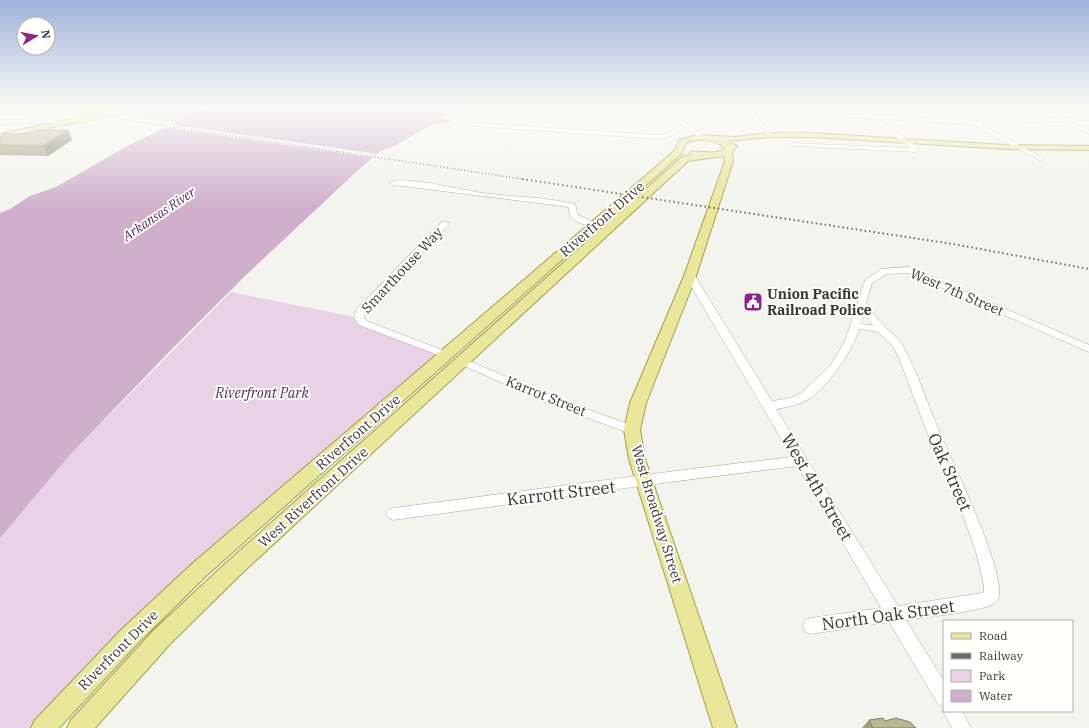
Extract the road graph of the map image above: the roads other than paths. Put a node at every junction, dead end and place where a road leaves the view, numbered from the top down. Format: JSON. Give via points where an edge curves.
{"nodes":[{"id":1,"x":692,"y":141,"type":"edge"},
{"id":2,"x":717,"y":141,"type":"edge"},
{"id":3,"x":748,"y":141,"type":"edge"},
{"id":4,"x":759,"y":141,"type":"edge"},
{"id":5,"x":874,"y":141,"type":"edge"},
{"id":6,"x":1007,"y":141,"type":"edge"},
{"id":7,"x":907,"y":142,"type":"junction"},
{"id":8,"x":683,"y":143,"type":"junction"},
{"id":9,"x":794,"y":144,"type":"dead end"},
{"id":10,"x":1020,"y":148,"type":"junction"},
{"id":11,"x":1089,"y":148,"type":"edge"},
{"id":12,"x":729,"y":151,"type":"junction"},
{"id":13,"x":705,"y":156,"type":"junction"},
{"id":14,"x":1041,"y":159,"type":"dead end"},
{"id":15,"x":728,"y":167,"type":"junction"},
{"id":16,"x":394,"y":183,"type":"dead end"},
{"id":17,"x":446,"y":223,"type":"dead end"},
{"id":18,"x":596,"y":225,"type":"junction"},
{"id":19,"x":690,"y":276,"type":"junction"},
{"id":20,"x":861,"y":303,"type":"junction"},
{"id":21,"x":855,"y":326,"type":"junction"},
{"id":22,"x":881,"y":329,"type":"junction"},
{"id":23,"x":1089,"y":349,"type":"edge"},
{"id":24,"x":454,"y":358,"type":"junction"},
{"id":25,"x":768,"y":406,"type":"junction"},
{"id":26,"x":632,"y":430,"type":"junction"},
{"id":27,"x":801,"y":461,"type":"junction"},
{"id":28,"x":645,"y":480,"type":"junction"},
{"id":29,"x":393,"y":514,"type":"dead end"},
{"id":30,"x":964,"y":604,"type":"joint"},
{"id":31,"x":893,"y":614,"type":"junction"},
{"id":32,"x":811,"y":626,"type":"dead end"},
{"id":33,"x":943,"y":696,"type":"edge"},
{"id":34,"x":953,"y":712,"type":"edge"},
{"id":35,"x":43,"y":728,"type":"edge"},
{"id":36,"x":79,"y":728,"type":"edge"},
{"id":37,"x":725,"y":728,"type":"edge"},
{"id":38,"x":962,"y":728,"type":"edge"}],
"edges":[{"from":1,"to":8,"type":"main road"},
{"from":2,"to":12,"type":"main road","via":[[725,143]]},
{"from":3,"to":12,"type":"main road","name":"West Riverfront Drive","via":[[734,145]]},
{"from":4,"to":15,"type":"main road","via":[[742,148]]},
{"from":5,"to":7,"type":"main road"},
{"from":6,"to":10,"type":"street"},
{"from":7,"to":9,"type":"street","via":[[916,150]]},
{"from":7,"to":10,"type":"main road"},
{"from":8,"to":13,"type":"main road","via":[[686,151]]},
{"from":8,"to":18,"type":"main road","name":"Riverfront Drive","via":[[679,151]]},
{"from":10,"to":11,"type":"main road"},
{"from":10,"to":14,"type":"street"},
{"from":12,"to":13,"type":"main road","name":"West Riverfront Drive"},
{"from":12,"to":15,"type":"main road","name":"West Broadway Street"},
{"from":13,"to":15,"type":"main road","via":[[717,159]]},
{"from":13,"to":24,"type":"main road","name":"West Riverfront Drive","via":[[685,159]]},
{"from":15,"to":19,"type":"main road","name":"West Broadway Street"},
{"from":16,"to":18,"type":"street","via":[[555,201],[572,206],[574,216]]},
{"from":17,"to":24,"type":"street","name":"Smarthouse Way","via":[[360,312],[359,318],[363,323]]},
{"from":18,"to":24,"type":"main road","name":"Riverfront Drive"},
{"from":19,"to":25,"type":"street","name":"West 4th Street"},
{"from":19,"to":26,"type":"main road","name":"West Broadway Street","via":[[638,403]]},
{"from":20,"to":21,"type":"street","name":"West 7th Street"},
{"from":20,"to":22,"type":"street","name":"Oak Street"},
{"from":20,"to":23,"type":"street","name":"West 7th Street","via":[[868,282],[875,276],[888,270],[909,270]]},
{"from":21,"to":22,"type":"street"},
{"from":21,"to":25,"type":"street","via":[[843,354],[821,382],[799,399]]},
{"from":22,"to":30,"type":"street","name":"Oak Street","via":[[896,343],[904,358],[983,552],[992,595],[986,600]]},
{"from":24,"to":26,"type":"street","name":"Karrot Street"},
{"from":24,"to":35,"type":"main road","name":"Riverfront Drive","via":[[173,595],[86,681]]},
{"from":24,"to":36,"type":"main road","name":"West Riverfront Drive","via":[[198,602],[127,673]]},
{"from":25,"to":27,"type":"street","name":"West 4th Street"},
{"from":26,"to":28,"type":"main road","name":"West Broadway Street","via":[[637,459]]},
{"from":27,"to":28,"type":"street","name":"Karrott Street"},
{"from":27,"to":31,"type":"street","name":"West 4th Street"},
{"from":28,"to":29,"type":"street","name":"Karrott Street"},
{"from":28,"to":37,"type":"main road","name":"West Broadway Street"},
{"from":30,"to":31,"type":"street","name":"North Oak Street"},
{"from":31,"to":32,"type":"street","name":"North Oak Street"},
{"from":31,"to":33,"type":"street","name":"West 4th Street"},
{"from":34,"to":38,"type":"street"}]}
